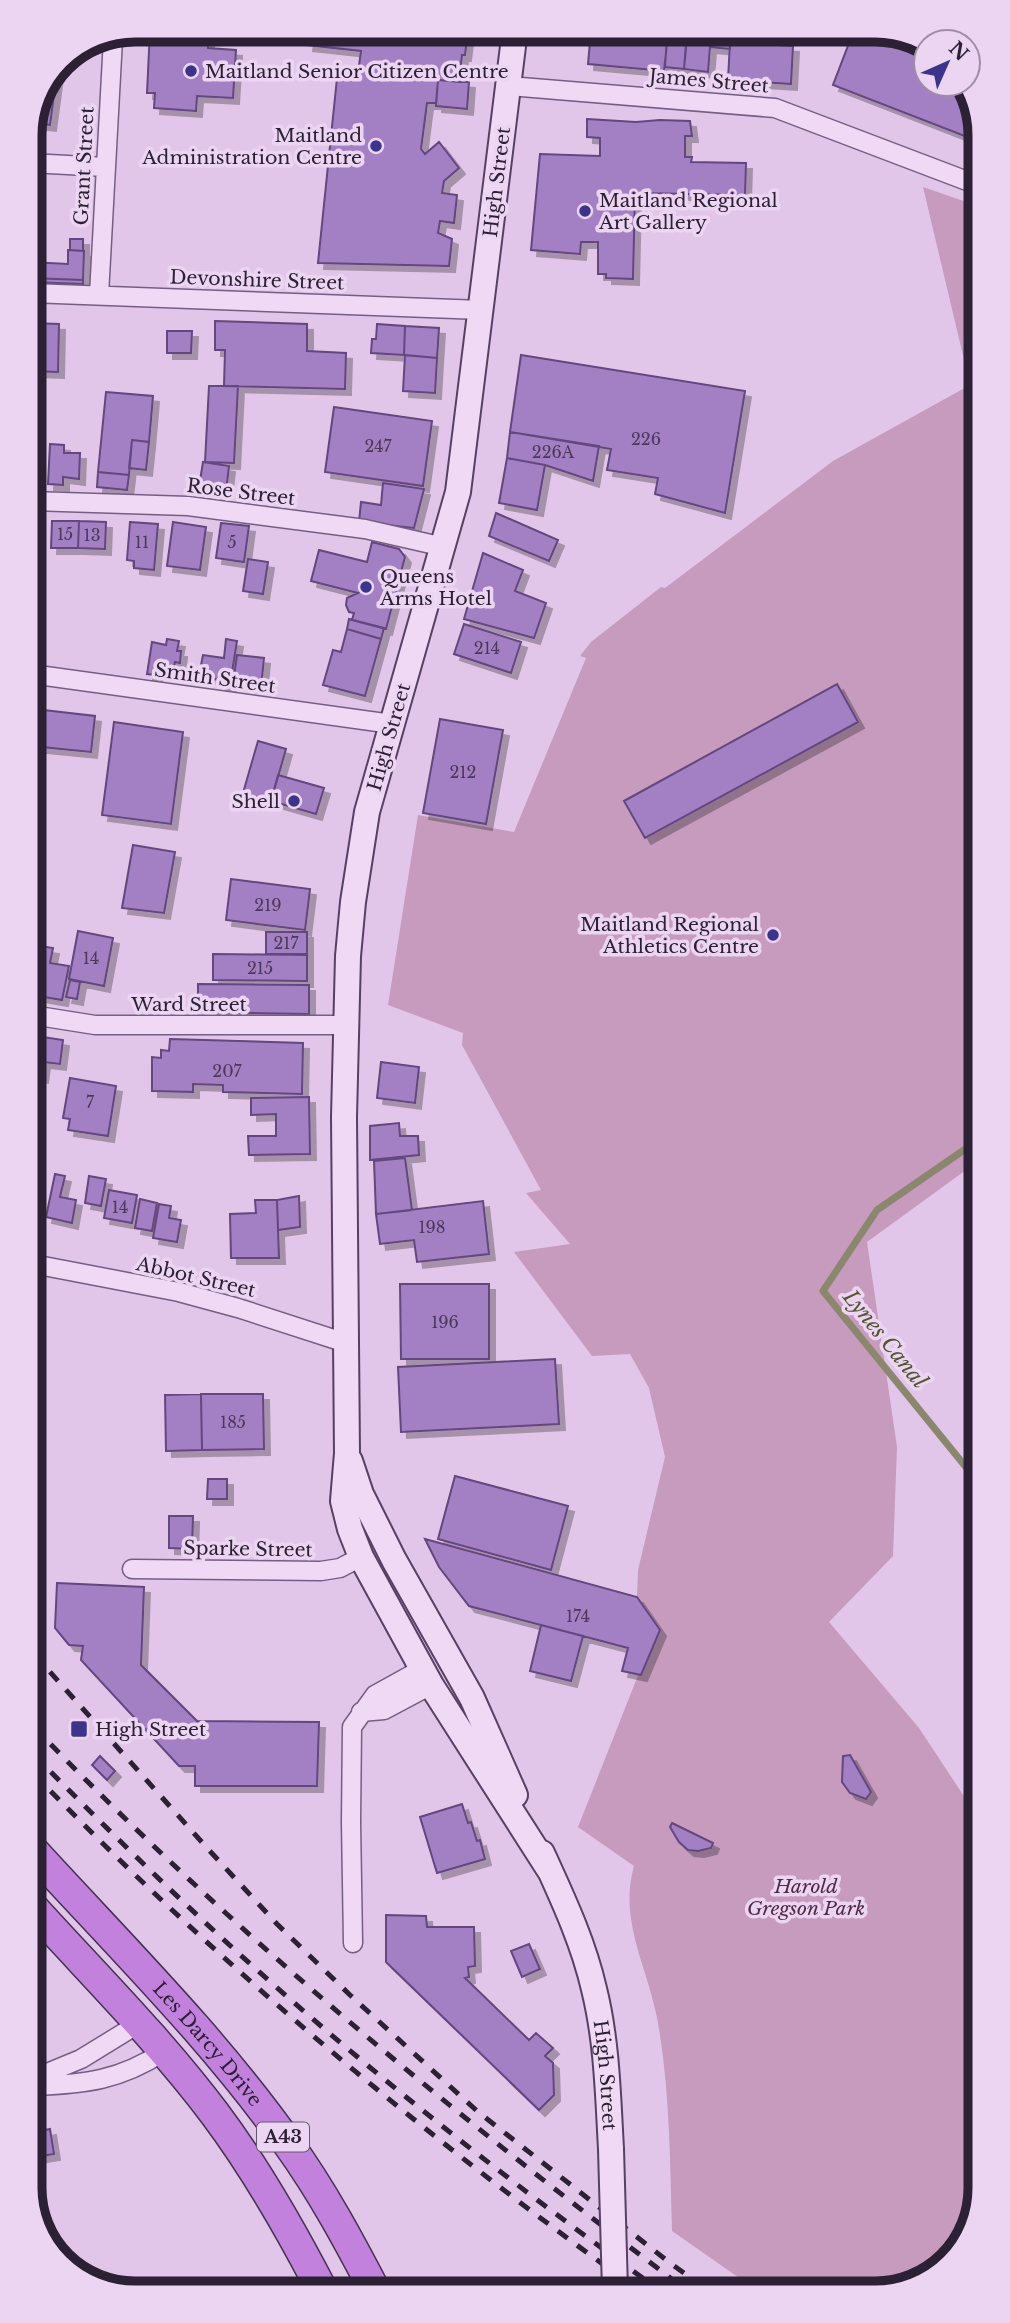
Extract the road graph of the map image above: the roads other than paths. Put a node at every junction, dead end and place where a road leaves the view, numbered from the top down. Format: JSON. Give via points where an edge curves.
{"nodes":[{"id":1,"x":513,"y":42,"type":"edge"},
{"id":2,"x":113,"y":45,"type":"edge"},
{"id":3,"x":509,"y":86,"type":"junction"},
{"id":4,"x":42,"y":164,"type":"edge"},
{"id":5,"x":105,"y":167,"type":"junction"},
{"id":6,"x":968,"y":181,"type":"edge"},
{"id":7,"x":42,"y":293,"type":"edge"},
{"id":8,"x":99,"y":295,"type":"junction"},
{"id":9,"x":482,"y":310,"type":"junction"},
{"id":10,"x":42,"y":502,"type":"edge"},
{"id":11,"x":444,"y":547,"type":"junction"},
{"id":12,"x":42,"y":676,"type":"edge"},
{"id":13,"x":392,"y":724,"type":"junction"},
{"id":14,"x":42,"y":1017,"type":"edge"},
{"id":15,"x":346,"y":1026,"type":"junction"},
{"id":16,"x":42,"y":1267,"type":"edge"},
{"id":17,"x":346,"y":1343,"type":"junction"},
{"id":18,"x":347,"y":1453,"type":"junction"},
{"id":19,"x":362,"y":1557,"type":"junction"},
{"id":20,"x":394,"y":1560,"type":"junction"},
{"id":21,"x":132,"y":1569,"type":"dead end"},
{"id":22,"x":431,"y":1675,"type":"junction"},
{"id":23,"x":499,"y":1759,"type":"junction"},
{"id":24,"x":42,"y":1861,"type":"edge"},
{"id":25,"x":548,"y":1868,"type":"junction"},
{"id":26,"x":42,"y":1918,"type":"edge"},
{"id":27,"x":353,"y":1943,"type":"dead end"},
{"id":28,"x":169,"y":1998,"type":"junction"},
{"id":29,"x":138,"y":2024,"type":"junction"},
{"id":30,"x":196,"y":2029,"type":"junction"},
{"id":31,"x":163,"y":2052,"type":"junction"},
{"id":32,"x":42,"y":2075,"type":"edge"},
{"id":33,"x":42,"y":2086,"type":"edge"},
{"id":34,"x":318,"y":2281,"type":"edge"},
{"id":35,"x":370,"y":2281,"type":"edge"},
{"id":36,"x":615,"y":2281,"type":"edge"}],
"edges":[{"from":1,"to":3,"type":"main road","name":"High Street"},
{"from":2,"to":5,"type":"street","name":"Grant Street"},
{"from":3,"to":6,"type":"street","name":"James Street","via":[[775,108]]},
{"from":3,"to":9,"type":"main road","name":"High Street"},
{"from":4,"to":5,"type":"street"},
{"from":5,"to":8,"type":"street","name":"Grant Street"},
{"from":7,"to":8,"type":"street","name":"Devonshire Street"},
{"from":8,"to":9,"type":"street","name":"Devonshire Street"},
{"from":9,"to":11,"type":"main road","name":"High Street","via":[[458,492]]},
{"from":10,"to":11,"type":"street","name":"Rose Street","via":[[188,506],[365,530]]},
{"from":11,"to":13,"type":"main road","name":"High Street"},
{"from":12,"to":13,"type":"street","name":"Smith Street"},
{"from":13,"to":15,"type":"main road","name":"High Street","via":[[359,859]]},
{"from":14,"to":15,"type":"street","name":"Ward Street","via":[[95,1025]]},
{"from":15,"to":17,"type":"main road","name":"High Street"},
{"from":16,"to":17,"type":"street","name":"Abbot Street","via":[[179,1292]]},
{"from":17,"to":18,"type":"main road","name":"High Street"},
{"from":18,"to":19,"type":"main road","name":"High Street","via":[[343,1501]]},
{"from":18,"to":20,"type":"main road","name":"High Street","via":[[361,1494]]},
{"from":19,"to":21,"type":"street","name":"Sparke Street","via":[[321,1571]]},
{"from":19,"to":22,"type":"main road","name":"High Street"},
{"from":20,"to":22,"type":"main road"},
{"from":20,"to":23,"type":"main road","name":"High Street","via":[[472,1698]]},
{"from":22,"to":23,"type":"main road"},
{"from":22,"to":25,"type":"main road","name":"High Street"},
{"from":22,"to":27,"type":"street","via":[[384,1710],[362,1712],[352,1727]]},
{"from":23,"to":25,"type":"main road","name":"High Street"},
{"from":24,"to":28,"type":"highway","name":"Les Darcy Drive","number":"A43"},
{"from":25,"to":36,"type":"main road","name":"High Street","bridge":true,"via":[[594,1989],[608,2079]]},
{"from":26,"to":29,"type":"highway","name":"Les Darcy Drive","number":"A43"},
{"from":28,"to":29,"type":"highway"},
{"from":28,"to":30,"type":"highway","name":"Les Darcy Drive","number":"A43"},
{"from":29,"to":31,"type":"highway","name":"Les Darcy Drive","number":"A43"},
{"from":29,"to":32,"type":"street","via":[[82,2059]]},
{"from":30,"to":31,"type":"highway"},
{"from":30,"to":35,"type":"highway","name":"Les Darcy Drive","number":"A43","via":[[290,2146]]},
{"from":31,"to":33,"type":"street","via":[[108,2079]]},
{"from":31,"to":34,"type":"highway","name":"Les Darcy Drive","number":"A43","via":[[252,2166]]}]}
